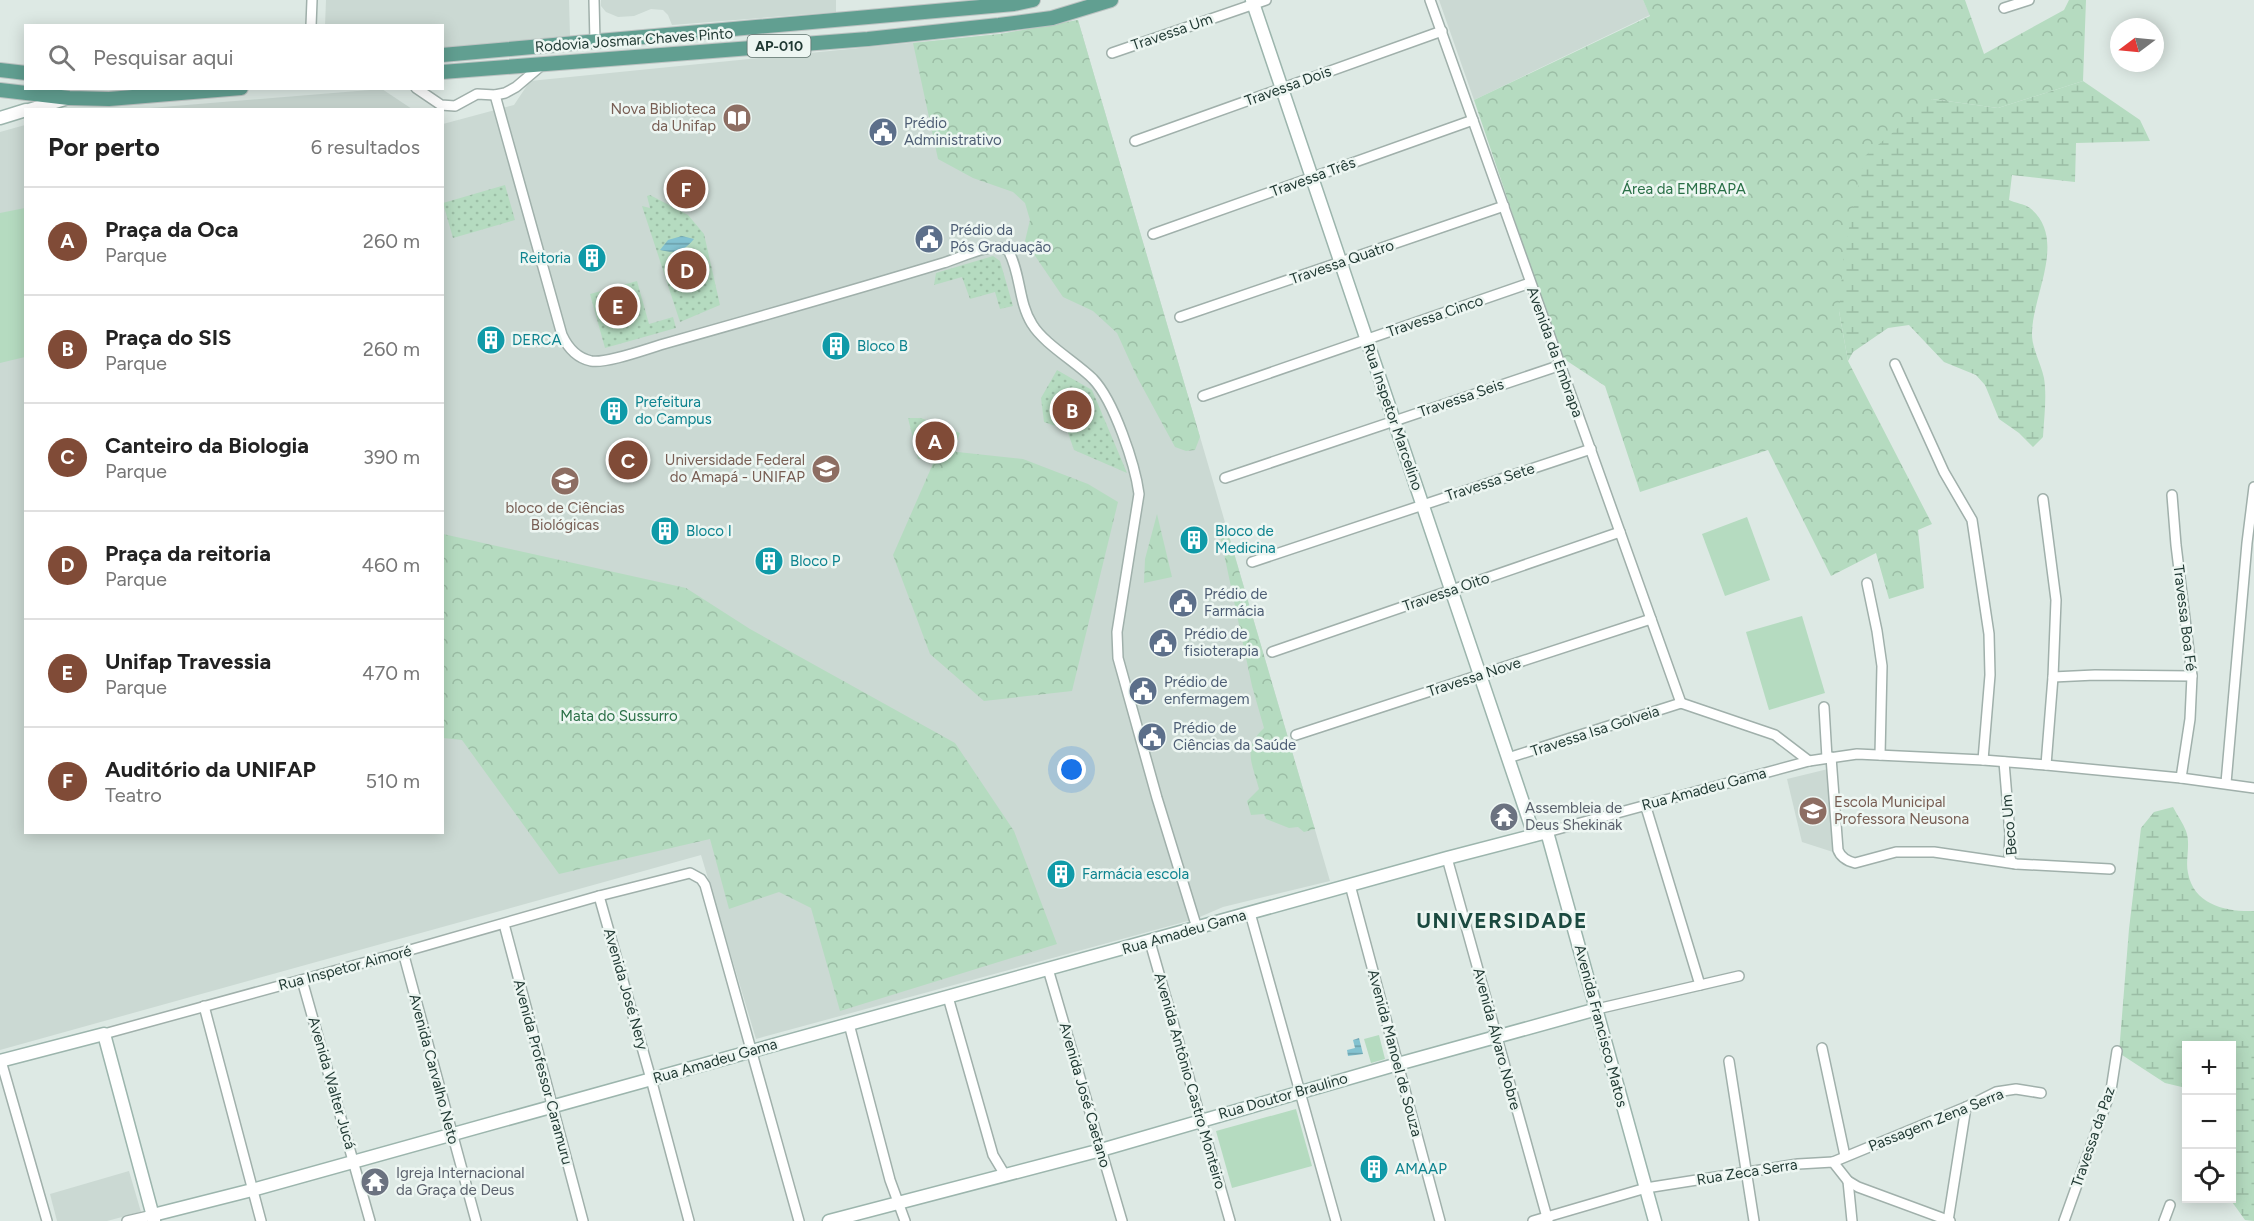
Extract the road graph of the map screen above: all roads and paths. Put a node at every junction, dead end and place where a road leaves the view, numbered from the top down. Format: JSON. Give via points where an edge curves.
{"nodes":[{"id":1,"x":312,"y":0,"type":"edge"},
{"id":2,"x":594,"y":0,"type":"edge"},
{"id":3,"x":1033,"y":0,"type":"edge"},
{"id":4,"x":1111,"y":0,"type":"edge"},
{"id":5,"x":1266,"y":0,"type":"edge"},
{"id":6,"x":1430,"y":0,"type":"edge"},
{"id":7,"x":2029,"y":0,"type":"edge"},
{"id":8,"x":1253,"y":2,"type":"edge"},
{"id":9,"x":2004,"y":8,"type":"dead end"},
{"id":10,"x":311,"y":24,"type":"edge"},
{"id":11,"x":1442,"y":32,"type":"junction"},
{"id":12,"x":595,"y":42,"type":"junction"},
{"id":13,"x":1112,"y":53,"type":"dead end"},
{"id":14,"x":444,"y":55,"type":"edge"},
{"id":15,"x":543,"y":64,"type":"junction"},
{"id":16,"x":0,"y":70,"type":"edge"},
{"id":17,"x":444,"y":72,"type":"edge"},
{"id":18,"x":24,"y":73,"type":"edge"},
{"id":19,"x":1282,"y":88,"type":"junction"},
{"id":20,"x":0,"y":90,"type":"edge"},
{"id":21,"x":217,"y":90,"type":"edge"},
{"id":22,"x":419,"y":90,"type":"edge"},
{"id":23,"x":495,"y":95,"type":"junction"},
{"id":24,"x":69,"y":98,"type":"junction"},
{"id":25,"x":34,"y":108,"type":"edge"},
{"id":26,"x":24,"y":111,"type":"edge"},
{"id":27,"x":0,"y":118,"type":"edge"},
{"id":28,"x":1473,"y":120,"type":"junction"},
{"id":29,"x":1135,"y":141,"type":"dead end"},
{"id":30,"x":1312,"y":177,"type":"junction"},
{"id":31,"x":1504,"y":206,"type":"junction"},
{"id":32,"x":1153,"y":234,"type":"dead end"},
{"id":33,"x":1341,"y":262,"type":"junction"},
{"id":34,"x":1530,"y":283,"type":"junction"},
{"id":35,"x":1180,"y":317,"type":"dead end"},
{"id":36,"x":1367,"y":339,"type":"junction"},
{"id":37,"x":1895,"y":364,"type":"dead end"},
{"id":38,"x":1561,"y":365,"type":"junction"},
{"id":39,"x":1203,"y":396,"type":"dead end"},
{"id":40,"x":1394,"y":421,"type":"junction"},
{"id":41,"x":1591,"y":449,"type":"junction"},
{"id":42,"x":1225,"y":478,"type":"dead end"},
{"id":43,"x":2254,"y":487,"type":"edge"},
{"id":44,"x":2172,"y":495,"type":"dead end"},
{"id":45,"x":2043,"y":499,"type":"dead end"},
{"id":46,"x":1423,"y":505,"type":"junction"},
{"id":47,"x":1620,"y":532,"type":"junction"},
{"id":48,"x":1252,"y":562,"type":"dead end"},
{"id":49,"x":1867,"y":583,"type":"dead end"},
{"id":50,"x":1452,"y":590,"type":"junction"},
{"id":51,"x":1651,"y":619,"type":"junction"},
{"id":52,"x":1272,"y":652,"type":"dead end"},
{"id":53,"x":1480,"y":675,"type":"junction"},
{"id":54,"x":2192,"y":676,"type":"junction"},
{"id":55,"x":2053,"y":677,"type":"junction"},
{"id":56,"x":1682,"y":703,"type":"junction"},
{"id":57,"x":1824,"y":707,"type":"dead end"},
{"id":58,"x":1296,"y":735,"type":"dead end"},
{"id":59,"x":1880,"y":755,"type":"junction"},
{"id":60,"x":1508,"y":758,"type":"junction"},
{"id":61,"x":1829,"y":758,"type":"junction"},
{"id":62,"x":1983,"y":760,"type":"junction"},
{"id":63,"x":1809,"y":761,"type":"junction"},
{"id":64,"x":2004,"y":762,"type":"junction"},
{"id":65,"x":2046,"y":765,"type":"junction"},
{"id":66,"x":2181,"y":778,"type":"junction"},
{"id":67,"x":2226,"y":783,"type":"junction"},
{"id":68,"x":2254,"y":788,"type":"edge"},
{"id":69,"x":1645,"y":804,"type":"junction"},
{"id":70,"x":1547,"y":832,"type":"junction"},
{"id":71,"x":1534,"y":835,"type":"junction"},
{"id":72,"x":1447,"y":858,"type":"junction"},
{"id":73,"x":2016,"y":864,"type":"junction"},
{"id":74,"x":2110,"y":869,"type":"dead end"},
{"id":75,"x":1350,"y":885,"type":"junction"},
{"id":76,"x":599,"y":896,"type":"junction"},
{"id":77,"x":1250,"y":913,"type":"junction"},
{"id":78,"x":504,"y":924,"type":"junction"},
{"id":79,"x":1197,"y":928,"type":"junction"},
{"id":80,"x":1150,"y":942,"type":"junction"},
{"id":81,"x":403,"y":952,"type":"junction"},
{"id":82,"x":1048,"y":969,"type":"junction"},
{"id":83,"x":1739,"y":976,"type":"dead end"},
{"id":84,"x":302,"y":980,"type":"junction"},
{"id":85,"x":1700,"y":985,"type":"junction"},
{"id":86,"x":948,"y":997,"type":"junction"},
{"id":87,"x":204,"y":1006,"type":"junction"},
{"id":88,"x":1597,"y":1009,"type":"junction"},
{"id":89,"x":849,"y":1024,"type":"junction"},
{"id":90,"x":104,"y":1034,"type":"junction"},
{"id":91,"x":1497,"y":1037,"type":"junction"},
{"id":92,"x":1822,"y":1048,"type":"dead end"},
{"id":93,"x":752,"y":1050,"type":"junction"},
{"id":94,"x":2116,"y":1051,"type":"dead end"},
{"id":95,"x":0,"y":1061,"type":"edge"},
{"id":96,"x":1729,"y":1061,"type":"dead end"},
{"id":97,"x":1398,"y":1064,"type":"junction"},
{"id":98,"x":651,"y":1079,"type":"junction"},
{"id":99,"x":1301,"y":1091,"type":"junction"},
{"id":100,"x":2041,"y":1093,"type":"dead end"},
{"id":101,"x":552,"y":1107,"type":"junction"},
{"id":102,"x":1966,"y":1107,"type":"junction"},
{"id":103,"x":1201,"y":1120,"type":"junction"},
{"id":104,"x":452,"y":1134,"type":"junction"},
{"id":105,"x":1101,"y":1150,"type":"junction"},
{"id":106,"x":1845,"y":1156,"type":"junction"},
{"id":107,"x":354,"y":1162,"type":"junction"},
{"id":108,"x":1833,"y":1162,"type":"junction"},
{"id":109,"x":1746,"y":1172,"type":"junction"},
{"id":110,"x":1005,"y":1175,"type":"junction"},
{"id":111,"x":1848,"y":1181,"type":"junction"},
{"id":112,"x":1646,"y":1188,"type":"junction"},
{"id":113,"x":252,"y":1190,"type":"junction"},
{"id":114,"x":899,"y":1202,"type":"junction"},
{"id":115,"x":2170,"y":1205,"type":"dead end"},
{"id":116,"x":154,"y":1218,"type":"edge"},
{"id":117,"x":1547,"y":1219,"type":"edge"},
{"id":118,"x":47,"y":1221,"type":"edge"},
{"id":119,"x":127,"y":1221,"type":"edge"},
{"id":120,"x":261,"y":1221,"type":"edge"},
{"id":121,"x":370,"y":1221,"type":"edge"},
{"id":122,"x":476,"y":1221,"type":"edge"},
{"id":123,"x":584,"y":1221,"type":"edge"},
{"id":124,"x":689,"y":1221,"type":"edge"},
{"id":125,"x":799,"y":1221,"type":"edge"},
{"id":126,"x":829,"y":1221,"type":"edge"},
{"id":127,"x":905,"y":1221,"type":"edge"},
{"id":128,"x":1122,"y":1221,"type":"edge"},
{"id":129,"x":1230,"y":1221,"type":"edge"},
{"id":130,"x":1336,"y":1221,"type":"edge"},
{"id":131,"x":1440,"y":1221,"type":"edge"},
{"id":132,"x":1533,"y":1221,"type":"edge"},
{"id":133,"x":1655,"y":1221,"type":"edge"},
{"id":134,"x":1754,"y":1221,"type":"edge"},
{"id":135,"x":1852,"y":1221,"type":"edge"},
{"id":136,"x":1948,"y":1221,"type":"edge"},
{"id":137,"x":2064,"y":1221,"type":"edge"},
{"id":138,"x":2164,"y":1221,"type":"edge"}],
"edges":[{"from":1,"to":10,"type":"street"},
{"from":2,"to":12,"type":"street"},
{"from":3,"to":12,"type":"main road","name":"Rodovia Josmar Chaves Pinto","number":"AP-010"},
{"from":4,"to":15,"type":"main road","name":"Rodovia Josmar Chaves Pinto","number":"AP-010","via":[[1052,18],[999,26]]},
{"from":5,"to":8,"type":"street","name":"Travessa Um"},
{"from":6,"to":11,"type":"street","name":"Avenida da Embrapa"},
{"from":7,"to":9,"type":"street"},
{"from":8,"to":13,"type":"street","name":"Travessa Um"},
{"from":8,"to":19,"type":"street","name":"Rua Inspetor Marcelino"},
{"from":11,"to":19,"type":"street","name":"Travessa Dois"},
{"from":11,"to":28,"type":"street","name":"Avenida da Embrapa"},
{"from":12,"to":14,"type":"main road","name":"Rodovia Josmar Chaves Pinto","number":"AP-010"},
{"from":15,"to":17,"type":"main road","name":"Rodovia Josmar Chaves Pinto","number":"AP-010"},
{"from":15,"to":23,"type":"street","via":[[516,87]]},
{"from":16,"to":18,"type":"main road"},
{"from":19,"to":29,"type":"street","name":"Travessa Dois"},
{"from":19,"to":30,"type":"street","name":"Rua Inspetor Marcelino"},
{"from":20,"to":24,"type":"main road"},
{"from":21,"to":24,"type":"main road","via":[[109,99]]},
{"from":22,"to":23,"type":"street","via":[[450,107],[477,94]]},
{"from":23,"to":79,"type":"street","via":[[562,335],[572,351],[589,360],[604,360],[685,338],[994,246],[1008,250],[1033,326],[1099,386],[1135,472],[1139,494],[1117,632],[1118,658]]},
{"from":24,"to":25,"type":"street"},
{"from":26,"to":27,"type":"street"},
{"from":28,"to":30,"type":"street","name":"Travessa Três"},
{"from":28,"to":31,"type":"street","name":"Avenida da Embrapa"},
{"from":30,"to":32,"type":"street","name":"Travessa Três"},
{"from":30,"to":33,"type":"street","name":"Rua Inspetor Marcelino"},
{"from":31,"to":33,"type":"street","name":"Travessa Quatro"},
{"from":31,"to":34,"type":"street","name":"Avenida da Embrapa"},
{"from":33,"to":35,"type":"street","name":"Travessa Quatro"},
{"from":33,"to":36,"type":"street","name":"Rua Inspetor Marcelino"},
{"from":34,"to":36,"type":"street","name":"Travessa Cinco"},
{"from":34,"to":38,"type":"street","name":"Avenida da Embrapa"},
{"from":36,"to":39,"type":"street","name":"Travessa Cinco"},
{"from":36,"to":40,"type":"street","name":"Rua Inspetor Marcelino"},
{"from":37,"to":62,"type":"street","via":[[1944,472],[1972,520],[1989,634]]},
{"from":38,"to":40,"type":"street","name":"Travessa Seis"},
{"from":38,"to":41,"type":"street","name":"Avenida da Embrapa"},
{"from":40,"to":42,"type":"street","name":"Travessa Seis"},
{"from":40,"to":46,"type":"street","name":"Rua Inspetor Marcelino"},
{"from":41,"to":46,"type":"street","name":"Travessa Sete"},
{"from":41,"to":47,"type":"street","name":"Avenida da Embrapa"},
{"from":43,"to":67,"type":"street"},
{"from":44,"to":54,"type":"street","name":"Travessa Boa Fé"},
{"from":45,"to":55,"type":"street","via":[[2056,600]]},
{"from":46,"to":48,"type":"street","name":"Travessa Sete"},
{"from":46,"to":50,"type":"street","name":"Rua Inspetor Marcelino"},
{"from":47,"to":50,"type":"street","name":"Travessa Oito"},
{"from":47,"to":51,"type":"street","name":"Avenida da Embrapa"},
{"from":49,"to":59,"type":"street","via":[[1882,666]]},
{"from":50,"to":52,"type":"street","name":"Travessa Oito"},
{"from":50,"to":53,"type":"street","name":"Rua Inspetor Marcelino"},
{"from":51,"to":53,"type":"street","name":"Travessa Nove"},
{"from":51,"to":56,"type":"street","name":"Avenida da Embrapa"},
{"from":53,"to":58,"type":"street","name":"Travessa Nove"},
{"from":53,"to":60,"type":"street","name":"Rua Inspetor Marcelino"},
{"from":54,"to":55,"type":"street"},
{"from":54,"to":66,"type":"street","name":"Travessa Boa Fé"},
{"from":55,"to":65,"type":"street"},
{"from":56,"to":60,"type":"street","name":"Travessa Isa Golveia"},
{"from":56,"to":63,"type":"street","via":[[1775,735]]},
{"from":57,"to":61,"type":"street"},
{"from":59,"to":61,"type":"street","name":"Rua Amadeu Gama"},
{"from":59,"to":62,"type":"street","name":"Rua Amadeu Gama"},
{"from":60,"to":71,"type":"street","name":"Rua Inspetor Marcelino"},
{"from":61,"to":63,"type":"street","name":"Rua Amadeu Gama"},
{"from":61,"to":73,"type":"street","via":[[1840,855],[1844,859],[1855,863],[1896,852],[1934,852]]},
{"from":62,"to":64,"type":"street","name":"Rua Amadeu Gama"},
{"from":63,"to":69,"type":"street","name":"Rua Amadeu Gama"},
{"from":64,"to":65,"type":"street","name":"Rua Amadeu Gama"},
{"from":64,"to":73,"type":"street","name":"Beco Um","via":[[2009,855]]},
{"from":65,"to":66,"type":"street","name":"Rua Amadeu Gama"},
{"from":66,"to":67,"type":"street","name":"Rua Amadeu Gama"},
{"from":67,"to":68,"type":"street","name":"Rua Amadeu Gama"},
{"from":69,"to":70,"type":"street","name":"Rua Amadeu Gama"},
{"from":69,"to":85,"type":"street"},
{"from":70,"to":71,"type":"street","name":"Rua Amadeu Gama"},
{"from":70,"to":88,"type":"street","name":"Avenida Francisco Matos"},
{"from":71,"to":72,"type":"street","name":"Rua Amadeu Gama"},
{"from":72,"to":75,"type":"street","name":"Rua Amadeu Gama"},
{"from":72,"to":91,"type":"street","name":"Avenida Álvaro Nobre"},
{"from":73,"to":74,"type":"street","name":"Beco Um"},
{"from":75,"to":77,"type":"street","name":"Rua Amadeu Gama"},
{"from":75,"to":97,"type":"street","name":"Avenida Manoel de Souza"},
{"from":76,"to":78,"type":"street","name":"Rua Inspetor Aimoré"},
{"from":76,"to":93,"type":"street","name":"Rua Inspetor Aimoré","via":[[690,873],[701,879]]},
{"from":76,"to":98,"type":"street","name":"Avenida José Nery"},
{"from":77,"to":79,"type":"street","name":"Rua Amadeu Gama"},
{"from":77,"to":99,"type":"street"},
{"from":78,"to":81,"type":"street","name":"Rua Inspetor Aimoré"},
{"from":78,"to":101,"type":"street","name":"Avenida Professor Caramuru"},
{"from":79,"to":80,"type":"street","name":"Rua Amadeu Gama"},
{"from":80,"to":82,"type":"street","name":"Rua Amadeu Gama"},
{"from":80,"to":103,"type":"street","name":"Avenida Antônio Castro Monteiro"},
{"from":81,"to":84,"type":"street","name":"Rua Inspetor Aimoré"},
{"from":81,"to":104,"type":"street","name":"Avenida Carvalho Neto"},
{"from":82,"to":86,"type":"street","name":"Rua Amadeu Gama"},
{"from":82,"to":105,"type":"street","name":"Avenida José Caetano"},
{"from":83,"to":85,"type":"street","name":"Rua Doutor Braulino"},
{"from":84,"to":87,"type":"street","name":"Rua Inspetor Aimoré"},
{"from":84,"to":107,"type":"street","name":"Avenida Walter Jucá"},
{"from":85,"to":88,"type":"street","name":"Rua Doutor Braulino"},
{"from":86,"to":89,"type":"street","name":"Rua Amadeu Gama"},
{"from":86,"to":110,"type":"street","via":[[993,1155]]},
{"from":87,"to":90,"type":"street","name":"Rua Inspetor Aimoré"},
{"from":87,"to":113,"type":"street"},
{"from":88,"to":91,"type":"street","name":"Rua Doutor Braulino"},
{"from":88,"to":112,"type":"street","name":"Avenida Francisco Matos"},
{"from":89,"to":93,"type":"street","name":"Rua Amadeu Gama"},
{"from":89,"to":114,"type":"street"},
{"from":90,"to":95,"type":"street","name":"Rua Inspetor Aimoré"},
{"from":90,"to":116,"type":"street"},
{"from":91,"to":97,"type":"street","name":"Rua Doutor Braulino"},
{"from":91,"to":117,"type":"street","name":"Avenida Álvaro Nobre"},
{"from":92,"to":106,"type":"street"},
{"from":93,"to":98,"type":"street","name":"Rua Amadeu Gama"},
{"from":93,"to":125,"type":"street"},
{"from":94,"to":137,"type":"street","name":"Travessa da Paz","via":[[2111,1090]]},
{"from":95,"to":118,"type":"street"},
{"from":96,"to":109,"type":"street"},
{"from":97,"to":99,"type":"street","name":"Rua Doutor Braulino"},
{"from":97,"to":131,"type":"street","name":"Avenida Manoel de Souza"},
{"from":98,"to":101,"type":"street","name":"Rua Amadeu Gama"},
{"from":98,"to":124,"type":"street","name":"Avenida José Nery"},
{"from":99,"to":103,"type":"street","name":"Rua Doutor Braulino"},
{"from":99,"to":130,"type":"street"},
{"from":100,"to":102,"type":"street","name":"Passagem Zena Serra","via":[[2003,1090]]},
{"from":101,"to":104,"type":"street","name":"Rua Amadeu Gama"},
{"from":101,"to":123,"type":"street","name":"Avenida Professor Caramuru"},
{"from":102,"to":106,"type":"street","name":"Passagem Zena Serra"},
{"from":102,"to":136,"type":"street"},
{"from":103,"to":105,"type":"street","name":"Rua Doutor Braulino"},
{"from":103,"to":129,"type":"street","name":"Avenida Antônio Castro Monteiro"},
{"from":104,"to":107,"type":"street","name":"Rua Amadeu Gama"},
{"from":104,"to":122,"type":"street","name":"Avenida Carvalho Neto"},
{"from":105,"to":110,"type":"street","name":"Rua Doutor Braulino"},
{"from":105,"to":128,"type":"street","name":"Avenida José Caetano"},
{"from":106,"to":108,"type":"street","name":"Passagem Zena Serra"},
{"from":107,"to":113,"type":"street","name":"Rua Amadeu Gama"},
{"from":107,"to":121,"type":"street","name":"Avenida Walter Jucá"},
{"from":108,"to":109,"type":"street","name":"Rua Zeca Serra"},
{"from":108,"to":111,"type":"street"},
{"from":109,"to":112,"type":"street","name":"Rua Zeca Serra"},
{"from":109,"to":134,"type":"street"},
{"from":110,"to":114,"type":"street","name":"Rua Doutor Braulino"},
{"from":111,"to":135,"type":"street"},
{"from":111,"to":136,"type":"street"},
{"from":112,"to":117,"type":"street","name":"Rua Zeca Serra"},
{"from":112,"to":133,"type":"street","name":"Avenida Francisco Matos"},
{"from":113,"to":116,"type":"street","name":"Rua Amadeu Gama"},
{"from":113,"to":120,"type":"street"},
{"from":114,"to":126,"type":"street","name":"Rua Doutor Braulino"},
{"from":114,"to":127,"type":"street"},
{"from":115,"to":138,"type":"street"},
{"from":116,"to":119,"type":"street","name":"Rua Amadeu Gama"},
{"from":117,"to":132,"type":"street","name":"Rua Zeca Serra"}]}
